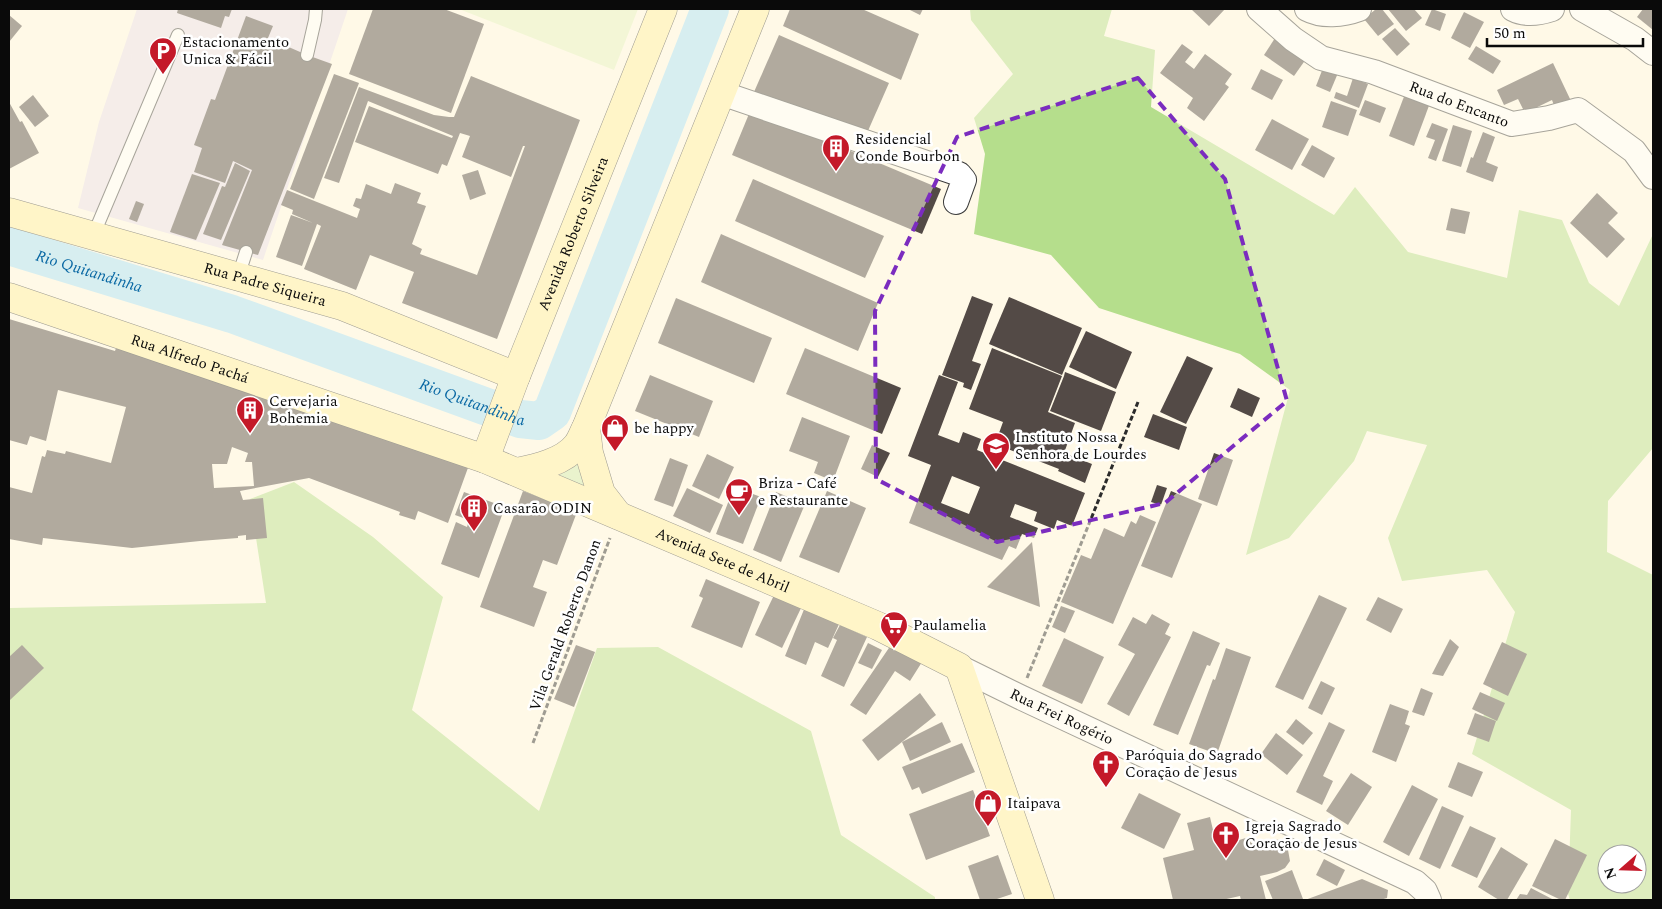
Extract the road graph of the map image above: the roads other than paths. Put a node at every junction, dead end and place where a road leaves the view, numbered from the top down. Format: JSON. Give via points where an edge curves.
{"nodes":[{"id":1,"x":316,"y":9,"type":"edge"},
{"id":2,"x":663,"y":9,"type":"edge"},
{"id":3,"x":756,"y":9,"type":"edge"},
{"id":4,"x":1259,"y":9,"type":"edge"},
{"id":5,"x":1307,"y":9,"type":"edge"},
{"id":6,"x":1359,"y":9,"type":"edge"},
{"id":7,"x":1514,"y":9,"type":"edge"},
{"id":8,"x":1552,"y":9,"type":"edge"},
{"id":9,"x":1582,"y":9,"type":"edge"},
{"id":10,"x":178,"y":36,"type":"dead end"},
{"id":11,"x":1653,"y":53,"type":"edge"},
{"id":12,"x":307,"y":55,"type":"dead end"},
{"id":13,"x":721,"y":93,"type":"junction"},
{"id":14,"x":1653,"y":177,"type":"edge"},
{"id":15,"x":956,"y":202,"type":"dead end"},
{"id":16,"x":9,"y":212,"type":"edge"},
{"id":17,"x":93,"y":236,"type":"junction"},
{"id":18,"x":9,"y":296,"type":"edge"},
{"id":19,"x":514,"y":379,"type":"junction"},
{"id":20,"x":586,"y":428,"type":"junction"},
{"id":21,"x":489,"y":449,"type":"junction"},
{"id":22,"x":517,"y":472,"type":"junction"},
{"id":23,"x":618,"y":515,"type":"junction"},
{"id":24,"x":959,"y":667,"type":"junction"},
{"id":25,"x":1040,"y":900,"type":"edge"},
{"id":26,"x":1429,"y":900,"type":"edge"}],
"edges":[{"from":1,"to":12,"type":"lane"},
{"from":2,"to":19,"type":"main road","name":"Avenida Roberto Silveira"},
{"from":3,"to":13,"type":"main road"},
{"from":4,"to":14,"type":"street","name":"Rua do Encanto","via":[[1321,58],[1374,72],[1512,124],[1578,110],[1634,150]]},
{"from":5,"to":6,"type":"street","via":[[1336,15]]},
{"from":7,"to":8,"type":"street","via":[[1538,14]]},
{"from":9,"to":11,"type":"street"},
{"from":10,"to":17,"type":"lane"},
{"from":13,"to":15,"type":"street","via":[[959,174],[964,180]]},
{"from":13,"to":20,"type":"main road"},
{"from":16,"to":17,"type":"main road","name":"Rua Padre Siqueira"},
{"from":17,"to":19,"type":"main road","name":"Rua Padre Siqueira","via":[[242,264]]},
{"from":18,"to":21,"type":"main road","name":"Rua Alfredo Pachá"},
{"from":19,"to":21,"type":"main road","name":"Avenida Roberto Silveira"},
{"from":20,"to":22,"type":"main road","via":[[576,446],[562,457],[540,467]]},
{"from":20,"to":23,"type":"main road","via":[[589,453],[601,493]]},
{"from":21,"to":22,"type":"main road","name":"Avenida Sete de Abril"},
{"from":22,"to":23,"type":"main road","name":"Avenida Sete de Abril"},
{"from":23,"to":24,"type":"main road","name":"Avenida Sete de Abril","via":[[878,626]]},
{"from":24,"to":25,"type":"main road"},
{"from":24,"to":26,"type":"street","name":"Rua Frei Rogério","via":[[1415,882]]}]}
